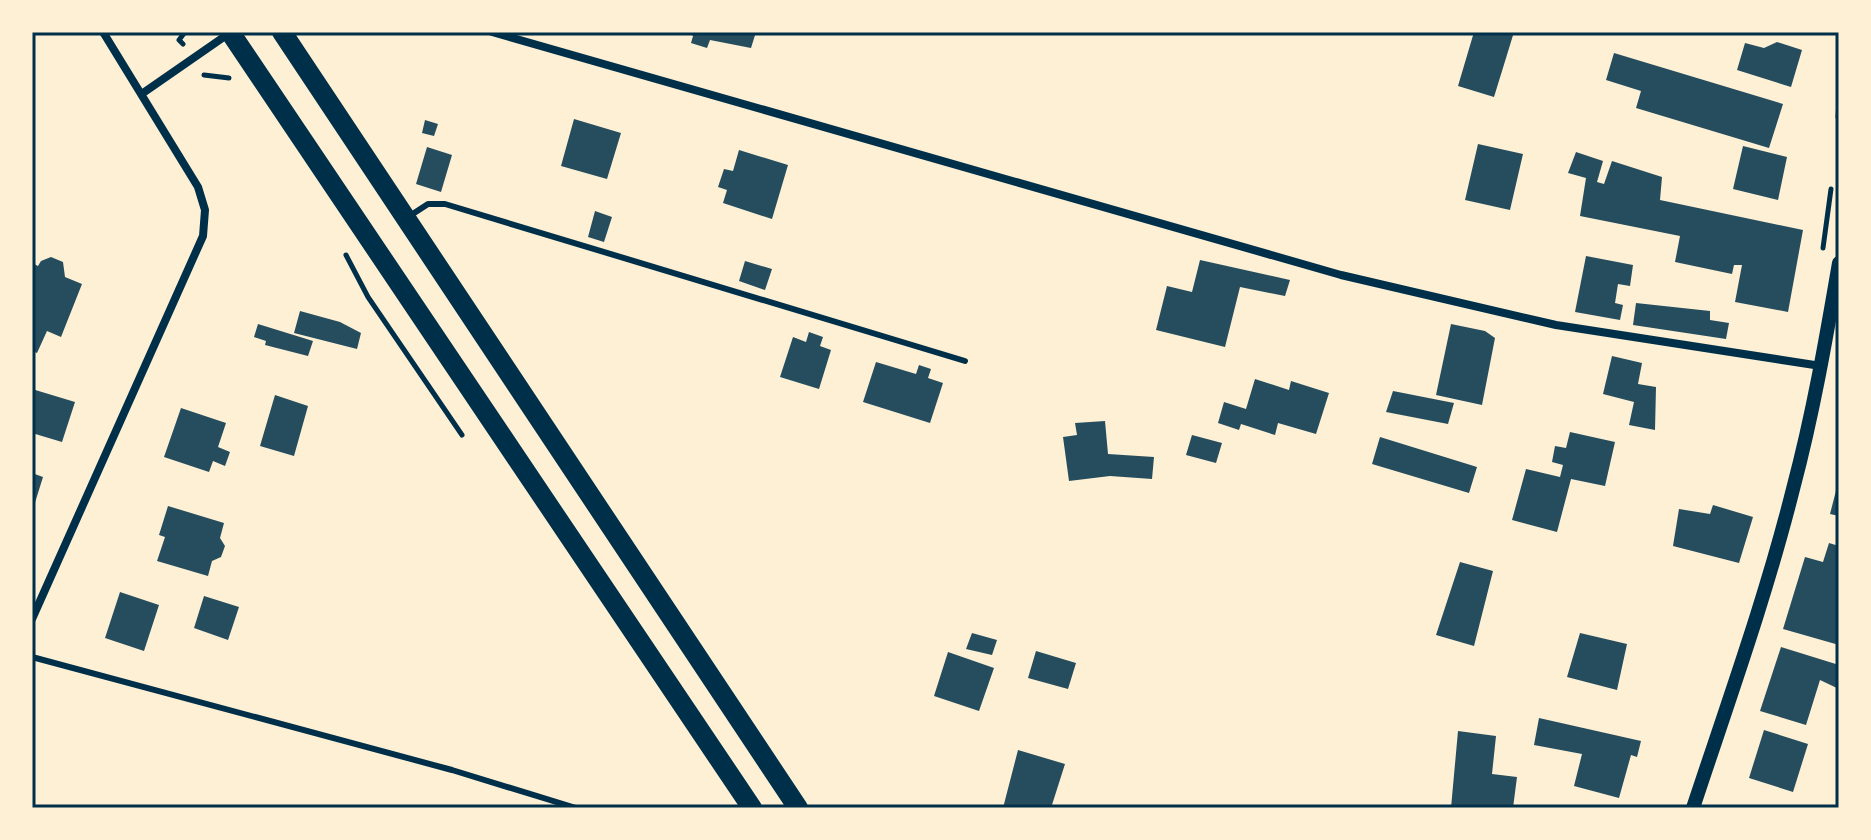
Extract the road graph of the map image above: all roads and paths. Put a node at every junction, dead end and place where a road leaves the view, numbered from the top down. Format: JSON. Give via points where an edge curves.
{"nodes":[{"id":1,"x":103,"y":32,"type":"edge"},
{"id":2,"x":185,"y":32,"type":"edge"},
{"id":3,"x":231,"y":32,"type":"edge"},
{"id":4,"x":282,"y":32,"type":"edge"},
{"id":5,"x":492,"y":32,"type":"edge"},
{"id":6,"x":193,"y":58,"type":"junction"},
{"id":7,"x":240,"y":85,"type":"dead end"},
{"id":8,"x":143,"y":93,"type":"junction"},
{"id":9,"x":1839,"y":103,"type":"edge"},
{"id":10,"x":1838,"y":117,"type":"edge"},
{"id":11,"x":404,"y":220,"type":"junction"},
{"id":12,"x":340,"y":245,"type":"dead end"},
{"id":13,"x":1839,"y":263,"type":"edge"},
{"id":14,"x":965,"y":361,"type":"dead end"},
{"id":15,"x":1821,"y":366,"type":"junction"},
{"id":16,"x":462,"y":435,"type":"dead end"},
{"id":17,"x":32,"y":619,"type":"edge"},
{"id":18,"x":32,"y":657,"type":"edge"},
{"id":19,"x":576,"y":808,"type":"edge"},
{"id":20,"x":752,"y":808,"type":"edge"},
{"id":21,"x":798,"y":808,"type":"edge"},
{"id":22,"x":1693,"y":808,"type":"edge"}],
"edges":[{"from":1,"to":8,"type":"street"},
{"from":2,"to":6,"type":"path","via":[[179,40]]},
{"from":3,"to":6,"type":"street"},
{"from":3,"to":20,"type":"main road"},
{"from":4,"to":11,"type":"main road"},
{"from":5,"to":15,"type":"street","via":[[1341,275],[1556,325]]},
{"from":6,"to":7,"type":"path","via":[[205,77],[230,78]]},
{"from":6,"to":8,"type":"street"},
{"from":8,"to":17,"type":"street","via":[[198,187],[205,210],[203,236]]},
{"from":9,"to":10,"type":"path"},
{"from":11,"to":14,"type":"lane","via":[[428,204],[445,204]]},
{"from":11,"to":21,"type":"main road"},
{"from":12,"to":16,"type":"path","via":[[368,297]]},
{"from":13,"to":15,"type":"street"},
{"from":15,"to":22,"type":"street","via":[[1762,602]]},
{"from":18,"to":19,"type":"lane"}]}
